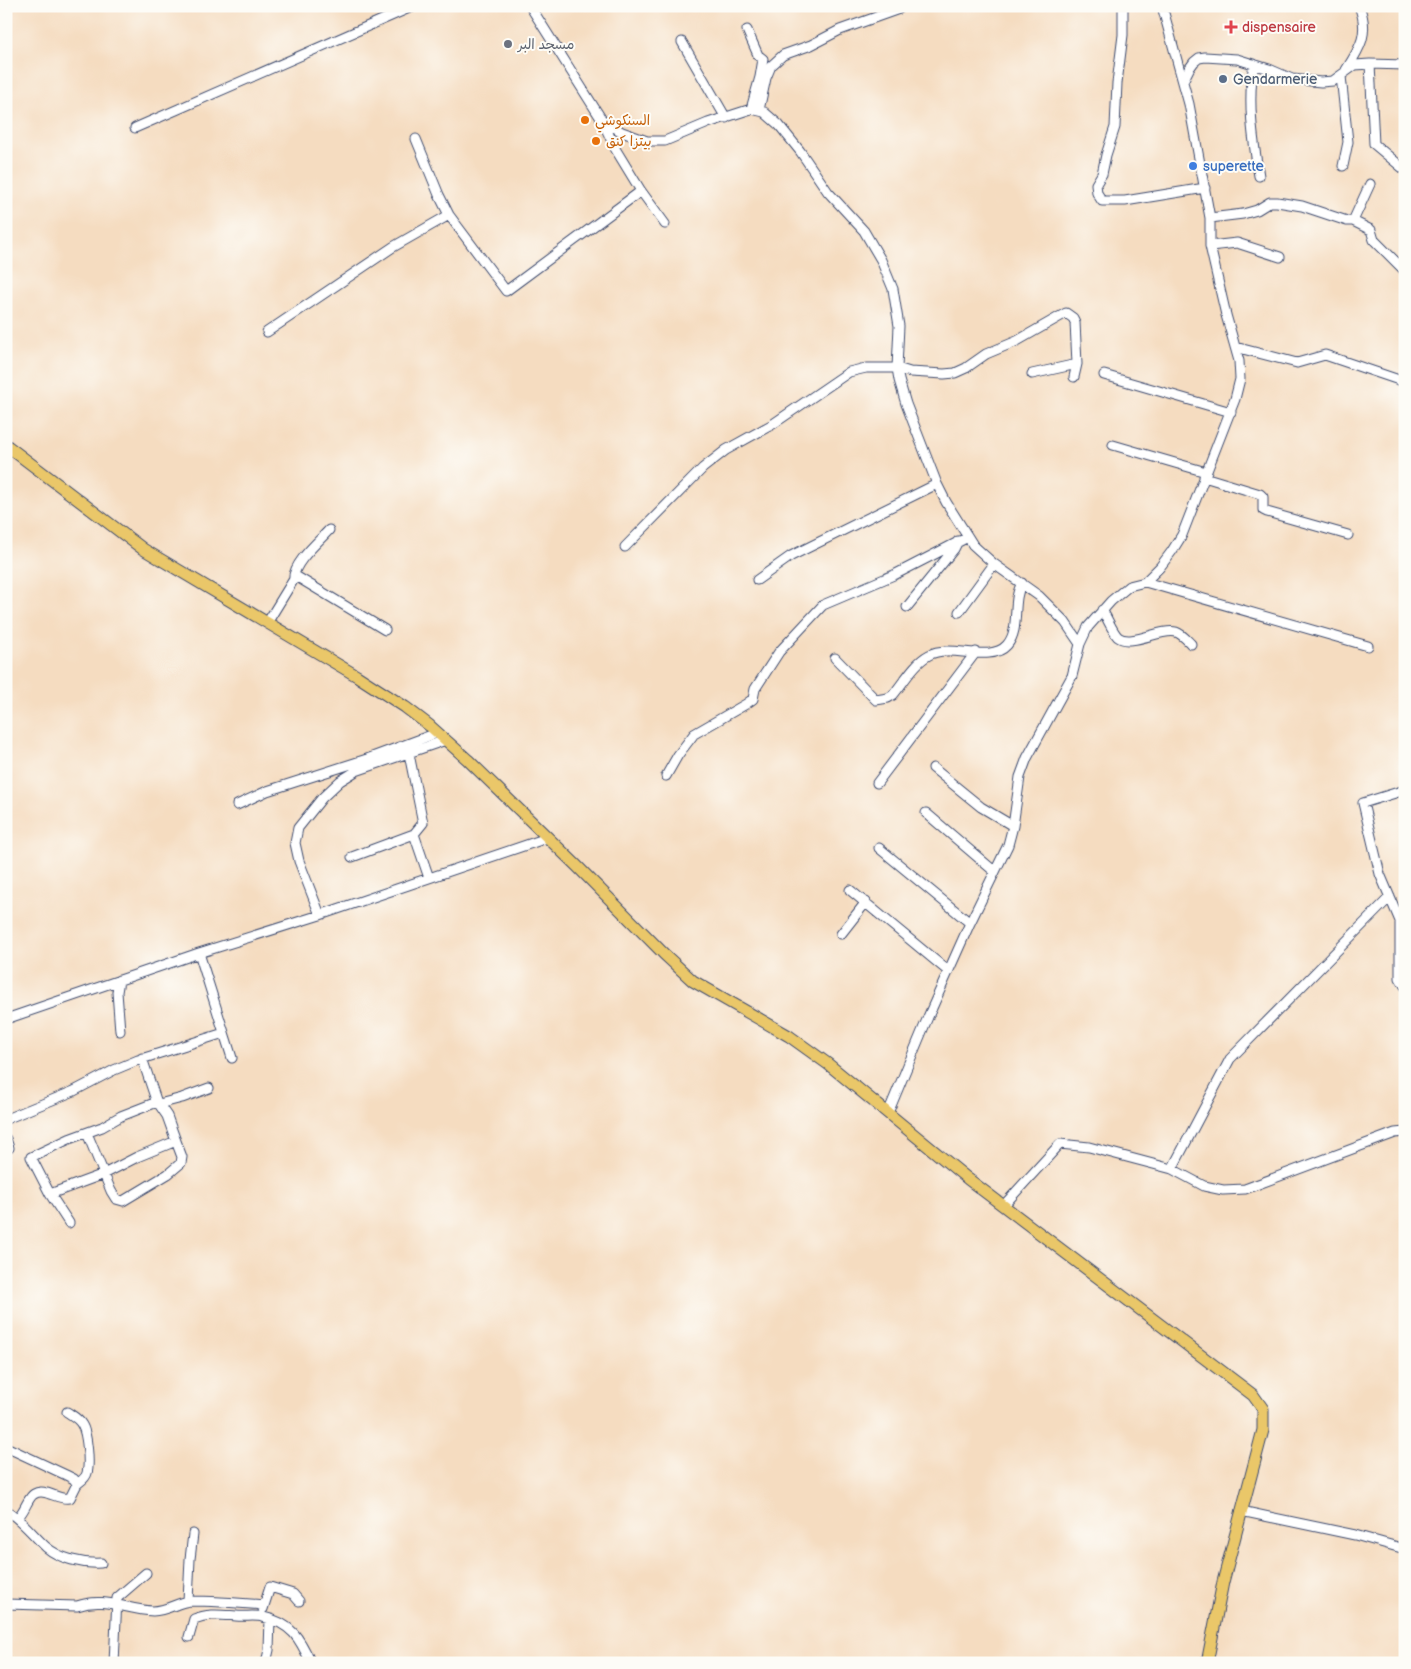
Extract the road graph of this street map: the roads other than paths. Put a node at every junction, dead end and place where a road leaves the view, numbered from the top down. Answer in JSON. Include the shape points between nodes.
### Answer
{"nodes":[{"id":1,"x":530,"y":6,"type":"edge"},
{"id":2,"x":1123,"y":6,"type":"edge"},
{"id":3,"x":1162,"y":6,"type":"edge"},
{"id":4,"x":1359,"y":6,"type":"edge"},
{"id":5,"x":416,"y":9,"type":"edge"},
{"id":6,"x":898,"y":9,"type":"dead end"},
{"id":7,"x":747,"y":30,"type":"dead end"},
{"id":8,"x":682,"y":42,"type":"dead end"},
{"id":9,"x":1405,"y":56,"type":"edge"},
{"id":10,"x":1254,"y":64,"type":"junction"},
{"id":11,"x":1370,"y":64,"type":"junction"},
{"id":12,"x":1403,"y":65,"type":"edge"},
{"id":13,"x":1343,"y":74,"type":"junction"},
{"id":14,"x":1183,"y":82,"type":"junction"},
{"id":15,"x":755,"y":110,"type":"junction"},
{"id":16,"x":726,"y":118,"type":"junction"},
{"id":17,"x":602,"y":120,"type":"junction"},
{"id":18,"x":135,"y":128,"type":"dead end"},
{"id":19,"x":416,"y":139,"type":"dead end"},
{"id":20,"x":1343,"y":166,"type":"dead end"},
{"id":21,"x":1405,"y":170,"type":"edge"},
{"id":22,"x":1259,"y":176,"type":"dead end"},
{"id":23,"x":1370,"y":184,"type":"dead end"},
{"id":24,"x":1205,"y":188,"type":"junction"},
{"id":25,"x":641,"y":191,"type":"junction"},
{"id":26,"x":449,"y":215,"type":"junction"},
{"id":27,"x":1210,"y":218,"type":"junction"},
{"id":28,"x":1353,"y":221,"type":"junction"},
{"id":29,"x":665,"y":224,"type":"dead end"},
{"id":30,"x":1210,"y":246,"type":"junction"},
{"id":31,"x":1280,"y":257,"type":"dead end"},
{"id":32,"x":1405,"y":271,"type":"edge"},
{"id":33,"x":267,"y":332,"type":"dead end"},
{"id":34,"x":1235,"y":348,"type":"junction"},
{"id":35,"x":1077,"y":364,"type":"junction"},
{"id":36,"x":897,"y":368,"type":"junction"},
{"id":37,"x":1032,"y":374,"type":"dead end"},
{"id":38,"x":1104,"y":375,"type":"dead end"},
{"id":39,"x":1074,"y":377,"type":"dead end"},
{"id":40,"x":1402,"y":381,"type":"dead end"},
{"id":41,"x":1231,"y":412,"type":"junction"},
{"id":42,"x":6,"y":445,"type":"edge"},
{"id":43,"x":1113,"y":445,"type":"dead end"},
{"id":44,"x":1205,"y":474,"type":"junction"},
{"id":45,"x":937,"y":484,"type":"junction"},
{"id":46,"x":329,"y":530,"type":"dead end"},
{"id":47,"x":1348,"y":535,"type":"dead end"},
{"id":48,"x":968,"y":537,"type":"junction"},
{"id":49,"x":958,"y":541,"type":"junction"},
{"id":50,"x":625,"y":547,"type":"dead end"},
{"id":51,"x":994,"y":564,"type":"junction"},
{"id":52,"x":294,"y":575,"type":"junction"},
{"id":53,"x":757,"y":580,"type":"dead end"},
{"id":54,"x":1145,"y":582,"type":"junction"},
{"id":55,"x":1022,"y":583,"type":"junction"},
{"id":56,"x":907,"y":607,"type":"dead end"},
{"id":57,"x":1102,"y":610,"type":"junction"},
{"id":58,"x":959,"y":612,"type":"dead end"},
{"id":59,"x":267,"y":623,"type":"junction"},
{"id":60,"x":386,"y":630,"type":"dead end"},
{"id":61,"x":1080,"y":644,"type":"junction"},
{"id":62,"x":1191,"y":644,"type":"dead end"},
{"id":63,"x":1368,"y":646,"type":"dead end"},
{"id":64,"x":976,"y":652,"type":"junction"},
{"id":65,"x":835,"y":658,"type":"dead end"},
{"id":66,"x":442,"y":736,"type":"junction"},
{"id":67,"x":409,"y":743,"type":"junction"},
{"id":68,"x":409,"y":754,"type":"junction"},
{"id":69,"x":933,"y":768,"type":"dead end"},
{"id":70,"x":666,"y":776,"type":"dead end"},
{"id":71,"x":877,"y":783,"type":"dead end"},
{"id":72,"x":1405,"y":790,"type":"edge"},
{"id":73,"x":237,"y":805,"type":"dead end"},
{"id":74,"x":926,"y":813,"type":"dead end"},
{"id":75,"x":1013,"y":826,"type":"junction"},
{"id":76,"x":414,"y":834,"type":"junction"},
{"id":77,"x":547,"y":838,"type":"junction"},
{"id":78,"x":879,"y":848,"type":"dead end"},
{"id":79,"x":352,"y":857,"type":"dead end"},
{"id":80,"x":994,"y":872,"type":"junction"},
{"id":81,"x":429,"y":878,"type":"junction"},
{"id":82,"x":850,"y":890,"type":"dead end"},
{"id":83,"x":1390,"y":897,"type":"junction"},
{"id":84,"x":866,"y":902,"type":"junction"},
{"id":85,"x":320,"y":915,"type":"junction"},
{"id":86,"x":970,"y":924,"type":"junction"},
{"id":87,"x":841,"y":934,"type":"dead end"},
{"id":88,"x":199,"y":953,"type":"junction"},
{"id":89,"x":1402,"y":957,"type":"edge"},
{"id":90,"x":948,"y":971,"type":"junction"},
{"id":91,"x":119,"y":980,"type":"junction"},
{"id":92,"x":1405,"y":986,"type":"edge"},
{"id":93,"x":6,"y":1019,"type":"edge"},
{"id":94,"x":120,"y":1032,"type":"dead end"},
{"id":95,"x":224,"y":1033,"type":"junction"},
{"id":96,"x":142,"y":1058,"type":"junction"},
{"id":97,"x":232,"y":1058,"type":"dead end"},
{"id":98,"x":209,"y":1088,"type":"dead end"},
{"id":99,"x":158,"y":1103,"type":"junction"},
{"id":100,"x":888,"y":1113,"type":"junction"},
{"id":101,"x":6,"y":1119,"type":"edge"},
{"id":102,"x":1405,"y":1132,"type":"edge"},
{"id":103,"x":87,"y":1133,"type":"junction"},
{"id":104,"x":6,"y":1139,"type":"edge"},
{"id":105,"x":176,"y":1141,"type":"junction"},
{"id":106,"x":10,"y":1148,"type":"dead end"},
{"id":107,"x":1172,"y":1169,"type":"junction"},
{"id":108,"x":104,"y":1174,"type":"junction"},
{"id":109,"x":50,"y":1194,"type":"junction"},
{"id":110,"x":1004,"y":1205,"type":"junction"},
{"id":111,"x":69,"y":1223,"type":"dead end"},
{"id":112,"x":67,"y":1412,"type":"dead end"},
{"id":113,"x":6,"y":1448,"type":"edge"},
{"id":114,"x":77,"y":1484,"type":"junction"},
{"id":115,"x":6,"y":1510,"type":"edge"},
{"id":116,"x":1240,"y":1511,"type":"junction"},
{"id":117,"x":18,"y":1517,"type":"junction"},
{"id":118,"x":193,"y":1534,"type":"dead end"},
{"id":119,"x":1405,"y":1549,"type":"edge"},
{"id":120,"x":101,"y":1563,"type":"dead end"},
{"id":121,"x":146,"y":1573,"type":"dead end"},
{"id":122,"x":188,"y":1601,"type":"junction"},
{"id":123,"x":299,"y":1601,"type":"dead end"},
{"id":124,"x":6,"y":1604,"type":"edge"},
{"id":125,"x":116,"y":1605,"type":"junction"},
{"id":126,"x":264,"y":1605,"type":"junction"},
{"id":127,"x":266,"y":1618,"type":"junction"},
{"id":128,"x":189,"y":1637,"type":"dead end"},
{"id":129,"x":114,"y":1663,"type":"edge"},
{"id":130,"x":266,"y":1663,"type":"edge"},
{"id":131,"x":311,"y":1663,"type":"edge"},
{"id":132,"x":1208,"y":1663,"type":"edge"}],
"edges":[{"from":1,"to":17,"type":"street"},
{"from":2,"to":24,"type":"street","via":[[1115,127],[1102,174],[1096,184],[1097,195],[1102,201],[1126,201]]},
{"from":3,"to":14,"type":"street"},
{"from":4,"to":13,"type":"street","via":[[1364,18],[1362,44]]},
{"from":5,"to":18,"type":"street"},
{"from":6,"to":15,"type":"street","via":[[783,55],[771,66]]},
{"from":7,"to":15,"type":"street","via":[[763,59]]},
{"from":8,"to":16,"type":"street"},
{"from":9,"to":12,"type":"street"},
{"from":10,"to":13,"type":"street","via":[[1292,79],[1328,82]]},
{"from":10,"to":14,"type":"street","via":[[1237,59],[1200,58],[1189,69]]},
{"from":10,"to":22,"type":"street","via":[[1252,110]]},
{"from":11,"to":12,"type":"street"},
{"from":11,"to":13,"type":"street","via":[[1355,66]]},
{"from":11,"to":21,"type":"street","via":[[1374,144]]},
{"from":13,"to":20,"type":"street","via":[[1348,142]]},
{"from":14,"to":24,"type":"street"},
{"from":15,"to":16,"type":"street"},
{"from":15,"to":36,"type":"street","via":[[768,114],[779,125],[814,175],[864,231],[881,260],[893,289],[899,326]]},
{"from":16,"to":17,"type":"street","via":[[673,139],[656,142],[622,132]]},
{"from":17,"to":25,"type":"street"},
{"from":19,"to":26,"type":"street"},
{"from":23,"to":28,"type":"street"},
{"from":24,"to":27,"type":"street"},
{"from":25,"to":26,"type":"street","via":[[506,291]]},
{"from":25,"to":29,"type":"street"},
{"from":26,"to":33,"type":"street","via":[[393,246]]},
{"from":27,"to":28,"type":"street","via":[[1248,213],[1277,202]]},
{"from":27,"to":30,"type":"street"},
{"from":28,"to":32,"type":"street","via":[[1371,230],[1374,240]]},
{"from":30,"to":31,"type":"street","via":[[1237,244]]},
{"from":30,"to":34,"type":"street"},
{"from":34,"to":40,"type":"street","via":[[1297,363],[1325,355]]},
{"from":34,"to":41,"type":"street","via":[[1240,379]]},
{"from":35,"to":36,"type":"street","via":[[1075,322],[1066,313],[955,373],[910,372]]},
{"from":35,"to":37,"type":"street"},
{"from":35,"to":39,"type":"street"},
{"from":36,"to":45,"type":"street","via":[[906,404]]},
{"from":36,"to":50,"type":"street","via":[[866,368],[849,372],[773,424],[726,450],[703,468]]},
{"from":38,"to":41,"type":"street"},
{"from":41,"to":44,"type":"street"},
{"from":42,"to":59,"type":"main road","via":[[143,549]]},
{"from":43,"to":44,"type":"street"},
{"from":44,"to":47,"type":"street","via":[[1260,494],[1267,512]]},
{"from":44,"to":54,"type":"street","via":[[1182,535],[1160,567]]},
{"from":45,"to":48,"type":"street"},
{"from":45,"to":53,"type":"street","via":[[791,556]]},
{"from":46,"to":52,"type":"street","via":[[296,566]]},
{"from":48,"to":49,"type":"street"},
{"from":48,"to":51,"type":"street"},
{"from":49,"to":56,"type":"street"},
{"from":49,"to":70,"type":"street","via":[[896,574],[823,605],[779,652],[755,689],[753,699],[694,734]]},
{"from":51,"to":55,"type":"street"},
{"from":51,"to":58,"type":"street"},
{"from":52,"to":59,"type":"street"},
{"from":52,"to":60,"type":"street"},
{"from":54,"to":57,"type":"street","via":[[1130,586]]},
{"from":54,"to":63,"type":"street"},
{"from":55,"to":61,"type":"street","via":[[1065,622]]},
{"from":55,"to":64,"type":"street","via":[[1017,592],[1015,626],[1008,645],[1000,651]]},
{"from":57,"to":61,"type":"street","via":[[1088,627]]},
{"from":57,"to":62,"type":"street","via":[[1123,639],[1174,631]]},
{"from":59,"to":66,"type":"main road","via":[[365,681]]},
{"from":61,"to":75,"type":"street","via":[[1072,676],[1020,777]]},
{"from":64,"to":65,"type":"street","via":[[930,654],[894,695],[876,700]]},
{"from":64,"to":71,"type":"street"},
{"from":66,"to":67,"type":"street"},
{"from":66,"to":68,"type":"street"},
{"from":66,"to":77,"type":"main road"},
{"from":67,"to":68,"type":"street"},
{"from":67,"to":73,"type":"street","via":[[267,791]]},
{"from":68,"to":76,"type":"street","via":[[423,815],[423,823]]},
{"from":68,"to":85,"type":"street","via":[[356,771],[340,781],[298,828],[295,843],[299,861]]},
{"from":69,"to":75,"type":"street","via":[[980,807]]},
{"from":72,"to":83,"type":"street","via":[[1363,803],[1380,874]]},
{"from":74,"to":80,"type":"street"},
{"from":75,"to":80,"type":"street","via":[[1008,845]]},
{"from":76,"to":79,"type":"street"},
{"from":76,"to":81,"type":"street"},
{"from":77,"to":81,"type":"street"},
{"from":77,"to":100,"type":"main road","via":[[693,981],[789,1036]]},
{"from":78,"to":86,"type":"street"},
{"from":80,"to":86,"type":"street"},
{"from":81,"to":85,"type":"street"},
{"from":82,"to":84,"type":"street"},
{"from":83,"to":89,"type":"street","via":[[1400,921]]},
{"from":83,"to":107,"type":"street","via":[[1230,1059]]},
{"from":84,"to":87,"type":"street"},
{"from":84,"to":90,"type":"street"},
{"from":85,"to":88,"type":"street"},
{"from":86,"to":90,"type":"street"},
{"from":88,"to":91,"type":"street"},
{"from":88,"to":95,"type":"street"},
{"from":89,"to":92,"type":"street","via":[[1400,978]]},
{"from":90,"to":100,"type":"street"},
{"from":91,"to":93,"type":"street"},
{"from":91,"to":94,"type":"street"},
{"from":95,"to":96,"type":"street"},
{"from":95,"to":97,"type":"street"},
{"from":96,"to":99,"type":"street"},
{"from":96,"to":101,"type":"street"},
{"from":98,"to":99,"type":"street"},
{"from":99,"to":103,"type":"street"},
{"from":99,"to":105,"type":"street","via":[[167,1116]]},
{"from":100,"to":110,"type":"main road"},
{"from":102,"to":107,"type":"street","via":[[1245,1190],[1204,1186]]},
{"from":103,"to":108,"type":"street"},
{"from":103,"to":109,"type":"street","via":[[31,1157]]},
{"from":104,"to":106,"type":"street"},
{"from":105,"to":108,"type":"street"},
{"from":105,"to":108,"type":"street","via":[[182,1157],[178,1167],[126,1200],[119,1201],[114,1197]]},
{"from":107,"to":110,"type":"street","via":[[1089,1147],[1060,1144]]},
{"from":108,"to":109,"type":"street"},
{"from":109,"to":111,"type":"street"},
{"from":110,"to":116,"type":"main road","via":[[1253,1394],[1263,1409],[1263,1430]]},
{"from":112,"to":114,"type":"street","via":[[77,1418],[86,1435],[87,1472]]},
{"from":113,"to":114,"type":"street","via":[[74,1479]]},
{"from":114,"to":117,"type":"street","via":[[66,1499],[44,1493],[33,1494]]},
{"from":115,"to":117,"type":"street"},
{"from":116,"to":119,"type":"street"},
{"from":116,"to":132,"type":"main road"},
{"from":117,"to":120,"type":"street","via":[[58,1555],[89,1564]]},
{"from":118,"to":122,"type":"street"},
{"from":121,"to":125,"type":"street","via":[[117,1598]]},
{"from":122,"to":125,"type":"street","via":[[155,1611]]},
{"from":122,"to":126,"type":"street"},
{"from":123,"to":126,"type":"street","via":[[293,1594],[270,1586]]},
{"from":124,"to":125,"type":"street","via":[[77,1606],[108,1602]]},
{"from":125,"to":129,"type":"street"},
{"from":126,"to":127,"type":"street"},
{"from":127,"to":128,"type":"street","via":[[201,1616],[194,1619]]},
{"from":127,"to":130,"type":"street","via":[[269,1650]]},
{"from":127,"to":131,"type":"street","via":[[278,1622],[298,1637]]}]}
